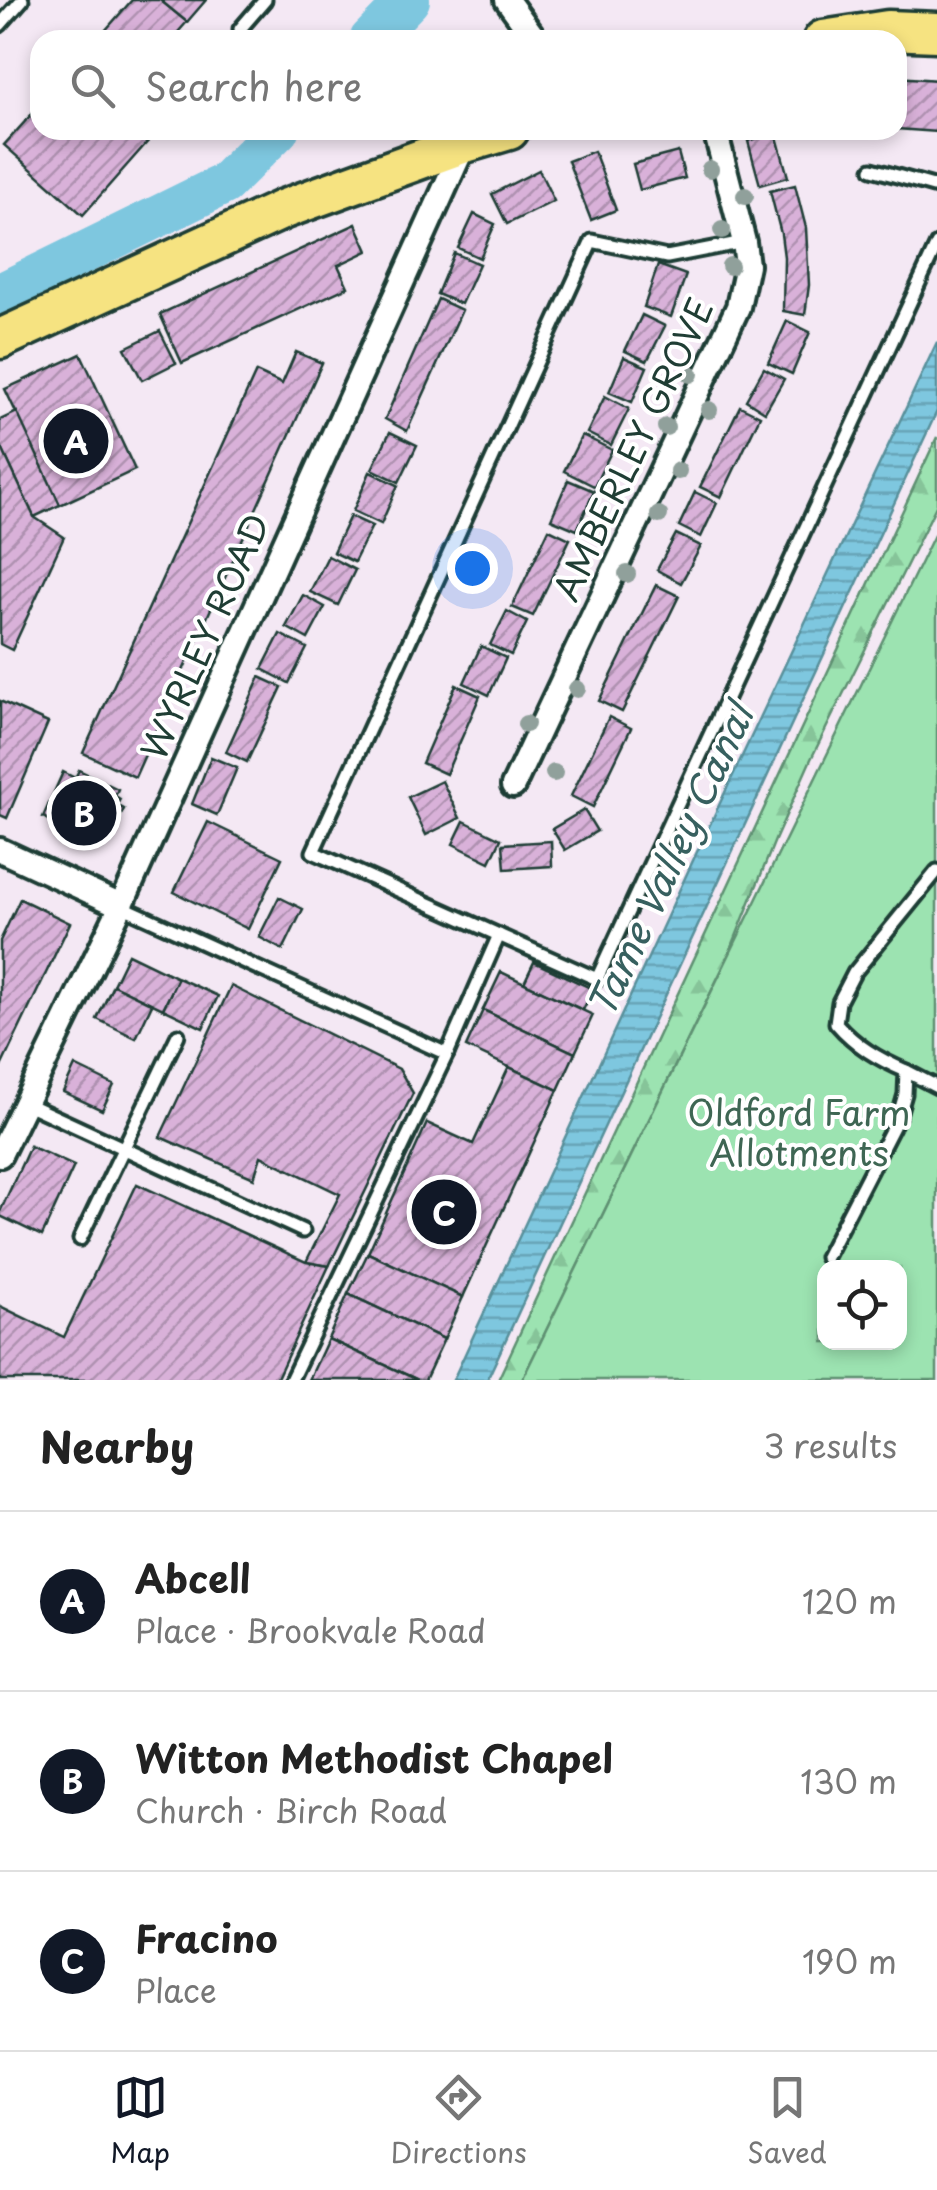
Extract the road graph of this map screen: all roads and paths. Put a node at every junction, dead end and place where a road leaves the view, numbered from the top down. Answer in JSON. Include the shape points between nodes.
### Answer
{"nodes":[{"id":1,"x":22,"y":0,"type":"edge"},
{"id":2,"x":266,"y":0,"type":"edge"},
{"id":3,"x":508,"y":0,"type":"edge"},
{"id":4,"x":0,"y":25,"type":"edge"},
{"id":5,"x":240,"y":29,"type":"dead end"},
{"id":6,"x":526,"y":30,"type":"edge"},
{"id":7,"x":907,"y":31,"type":"edge"},
{"id":8,"x":937,"y":32,"type":"edge"},
{"id":9,"x":475,"y":140,"type":"edge"},
{"id":10,"x":718,"y":140,"type":"edge"},
{"id":11,"x":465,"y":143,"type":"junction"},
{"id":12,"x":872,"y":169,"type":"dead end"},
{"id":13,"x":937,"y":188,"type":"edge"},
{"id":14,"x":744,"y":242,"type":"junction"},
{"id":15,"x":937,"y":244,"type":"edge"},
{"id":16,"x":0,"y":339,"type":"edge"},
{"id":17,"x":513,"y":786,"type":"dead end"},
{"id":18,"x":0,"y":850,"type":"edge"},
{"id":19,"x":937,"y":872,"type":"edge"},
{"id":20,"x":120,"y":906,"type":"junction"},
{"id":21,"x":499,"y":935,"type":"junction"},
{"id":22,"x":178,"y":1035,"type":"dead end"},
{"id":23,"x":447,"y":1054,"type":"junction"},
{"id":24,"x":906,"y":1071,"type":"junction"},
{"id":25,"x":937,"y":1087,"type":"edge"},
{"id":26,"x":25,"y":1104,"type":"junction"},
{"id":27,"x":124,"y":1149,"type":"junction"},
{"id":28,"x":0,"y":1155,"type":"edge"},
{"id":29,"x":303,"y":1231,"type":"dead end"},
{"id":30,"x":80,"y":1239,"type":"dead end"},
{"id":31,"x":826,"y":1258,"type":"dead end"},
{"id":32,"x":291,"y":1380,"type":"edge"}],
"edges":[{"from":1,"to":4,"type":"lane"},
{"from":2,"to":5,"type":"lane"},
{"from":3,"to":6,"type":"street"},
{"from":7,"to":8,"type":"main road"},
{"from":9,"to":11,"type":"main road"},
{"from":10,"to":14,"type":"street","name":"AMBERLEY GROVE"},
{"from":11,"to":16,"type":"main road","via":[[284,209]]},
{"from":11,"to":20,"type":"street","name":"WYRLEY ROAD"},
{"from":12,"to":13,"type":"lane"},
{"from":14,"to":17,"type":"street","name":"AMBERLEY GROVE","via":[[738,307]]},
{"from":14,"to":21,"type":"lane","via":[[667,256],[592,241],[312,852]]},
{"from":15,"to":21,"type":"lane","via":[[596,979]]},
{"from":18,"to":20,"type":"street"},
{"from":19,"to":24,"type":"lane","via":[[854,973],[839,1002],[836,1024],[877,1059]]},
{"from":20,"to":23,"type":"lane"},
{"from":20,"to":26,"type":"street","name":"WYRLEY ROAD"},
{"from":21,"to":23,"type":"lane"},
{"from":22,"to":27,"type":"lane"},
{"from":23,"to":32,"type":"lane"},
{"from":24,"to":25,"type":"lane"},
{"from":24,"to":31,"type":"lane","via":[[900,1115]]},
{"from":26,"to":27,"type":"lane"},
{"from":26,"to":28,"type":"street","name":"WYRLEY ROAD"},
{"from":27,"to":29,"type":"lane"},
{"from":27,"to":30,"type":"lane"}]}
